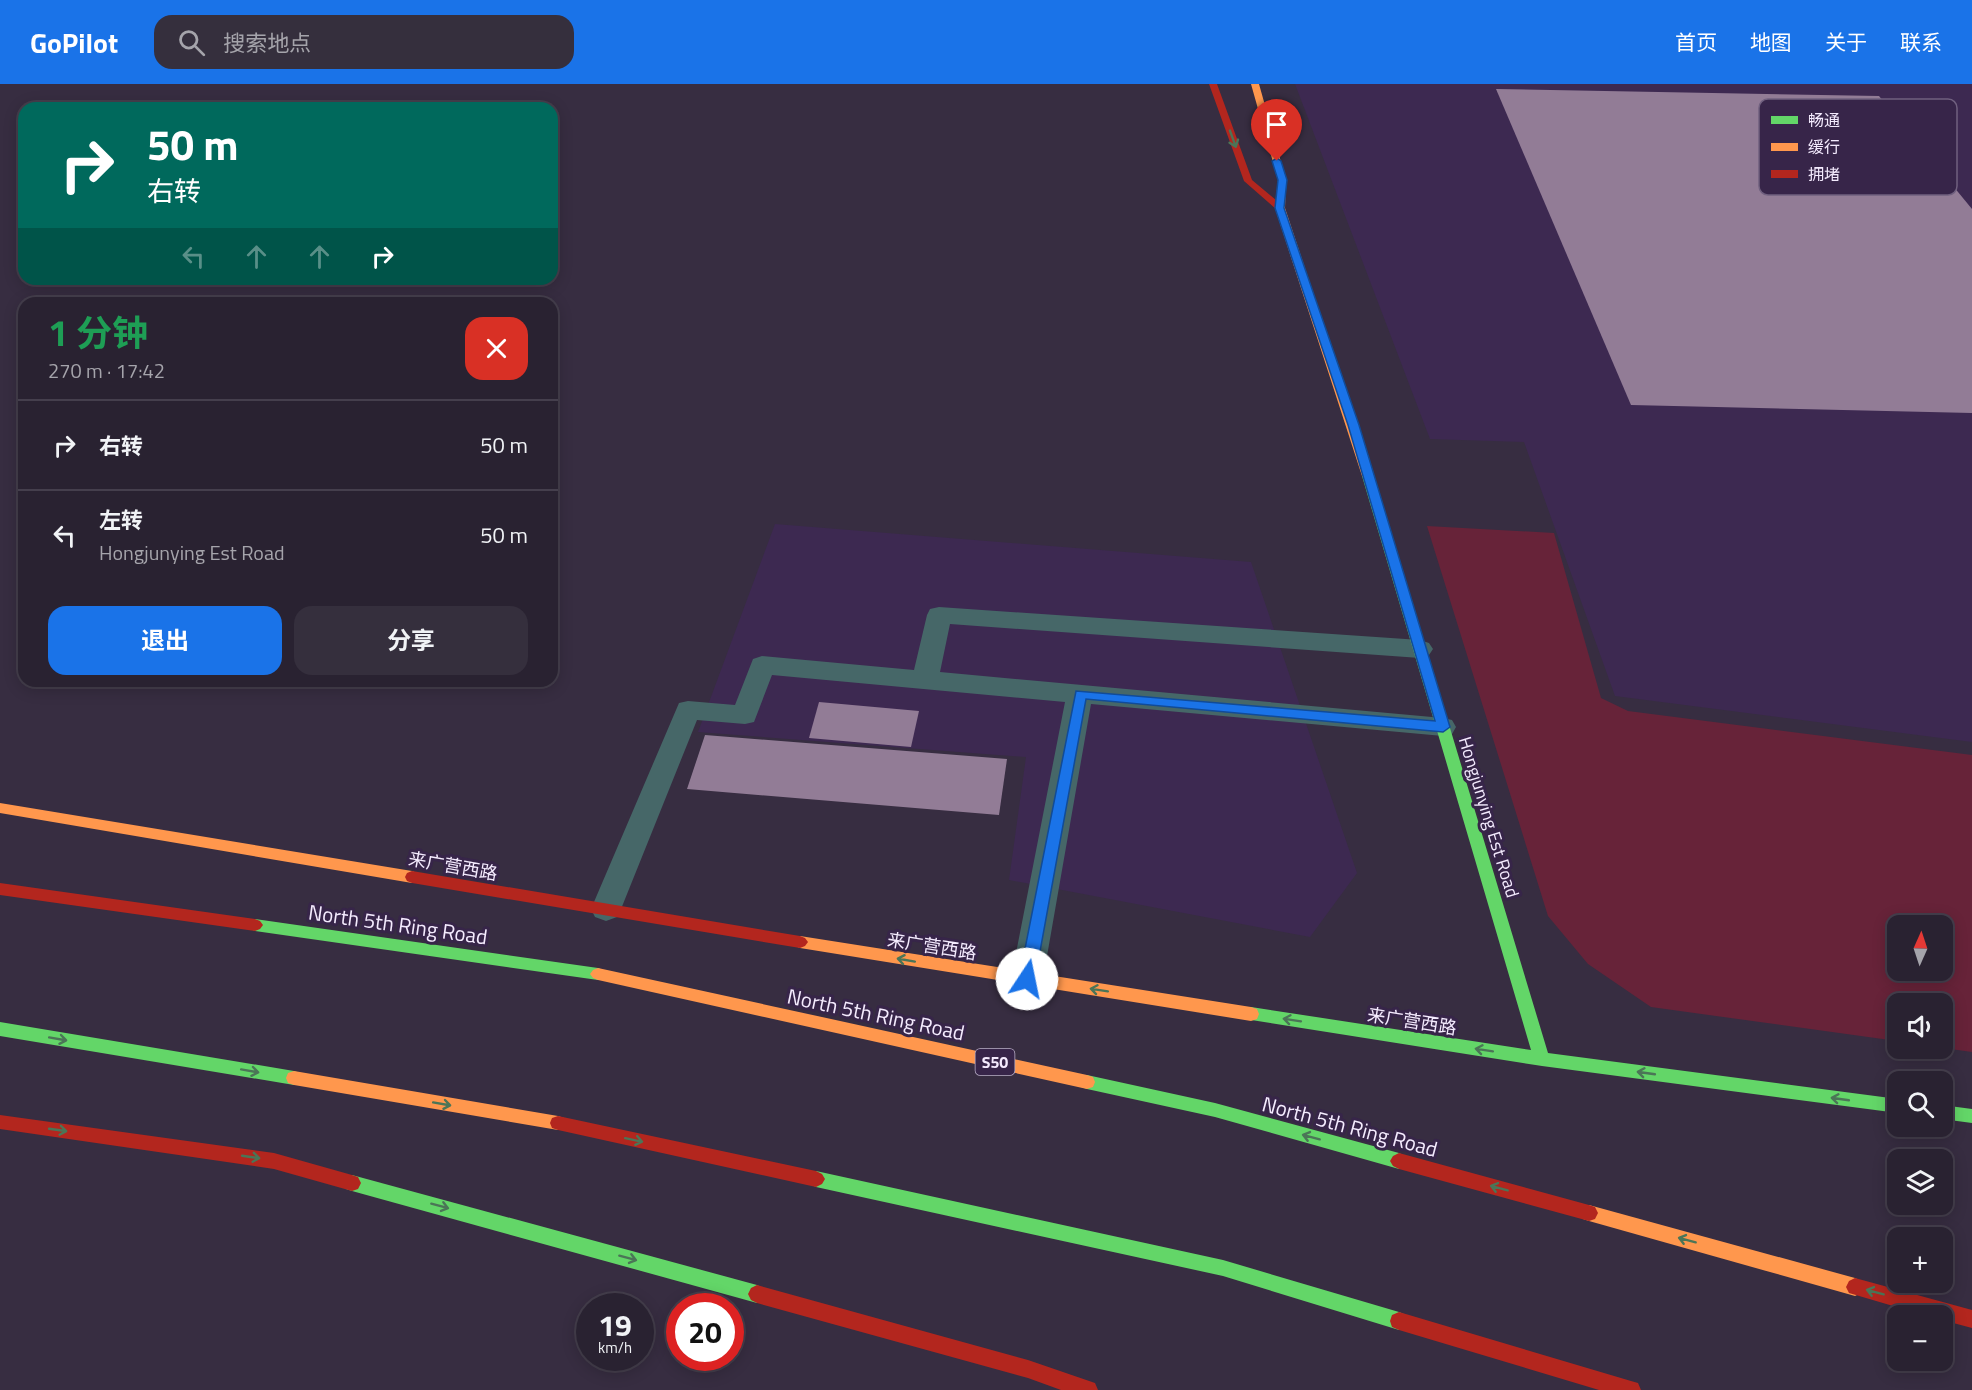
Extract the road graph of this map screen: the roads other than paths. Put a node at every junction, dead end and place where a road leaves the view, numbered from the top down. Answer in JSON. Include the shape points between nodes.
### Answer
{"nodes":[{"id":1,"x":1212,"y":84,"type":"edge"},
{"id":2,"x":1255,"y":84,"type":"edge"},
{"id":3,"x":1280,"y":208,"type":"junction"},
{"id":4,"x":1420,"y":649,"type":"junction"},
{"id":5,"x":925,"y":680,"type":"junction"},
{"id":6,"x":1080,"y":694,"type":"junction"},
{"id":7,"x":1443,"y":727,"type":"junction"},
{"id":8,"x":0,"y":808,"type":"edge"},
{"id":9,"x":0,"y":889,"type":"edge"},
{"id":10,"x":606,"y":909,"type":"junction"},
{"id":11,"x":1027,"y":979,"type":"junction"},
{"id":12,"x":0,"y":1029,"type":"edge"},
{"id":13,"x":1542,"y":1059,"type":"junction"},
{"id":14,"x":1887,"y":1105,"type":"edge"},
{"id":15,"x":1953,"y":1113,"type":"edge"},
{"id":16,"x":1972,"y":1116,"type":"edge"},
{"id":17,"x":0,"y":1122,"type":"edge"},
{"id":18,"x":1972,"y":1319,"type":"edge"},
{"id":19,"x":1088,"y":1390,"type":"edge"},
{"id":20,"x":1631,"y":1390,"type":"edge"}],
"edges":[{"from":1,"to":3,"type":"main road","one_way":true,"via":[[1248,181]]},
{"from":2,"to":3,"type":"main road","name":"Hongjunying Est Road","via":[[1282,180]]},
{"from":3,"to":4,"type":"main road","name":"Hongjunying Est Road","via":[[1353,425]]},
{"from":4,"to":5,"type":"lane","via":[[939,615]]},
{"from":4,"to":7,"type":"main road","name":"Hongjunying Est Road"},
{"from":5,"to":6,"type":"lane"},
{"from":5,"to":10,"type":"lane","via":[[762,665],[745,714],[688,710]]},
{"from":6,"to":7,"type":"lane"},
{"from":6,"to":11,"type":"lane"},
{"from":7,"to":13,"type":"main road","name":"Hongjunying Est Road"},
{"from":8,"to":10,"type":"main road","name":"来广营西路"},
{"from":18,"to":9,"type":"main road","name":"North 5th Ring Road","number":"S50","one_way":true,"via":[[1215,1110],[579,970]]},
{"from":11,"to":10,"type":"main road","name":"来广营西路","one_way":true},
{"from":13,"to":11,"type":"main road","name":"来广营西路","one_way":true},
{"from":12,"to":20,"type":"main road","one_way":true,"via":[[558,1123],[1222,1268]]},
{"from":14,"to":13,"type":"main road","name":"来广营西路","one_way":true},
{"from":15,"to":16,"type":"main road"},
{"from":17,"to":19,"type":"main road","one_way":true,"via":[[274,1161],[1028,1369]]}]}
